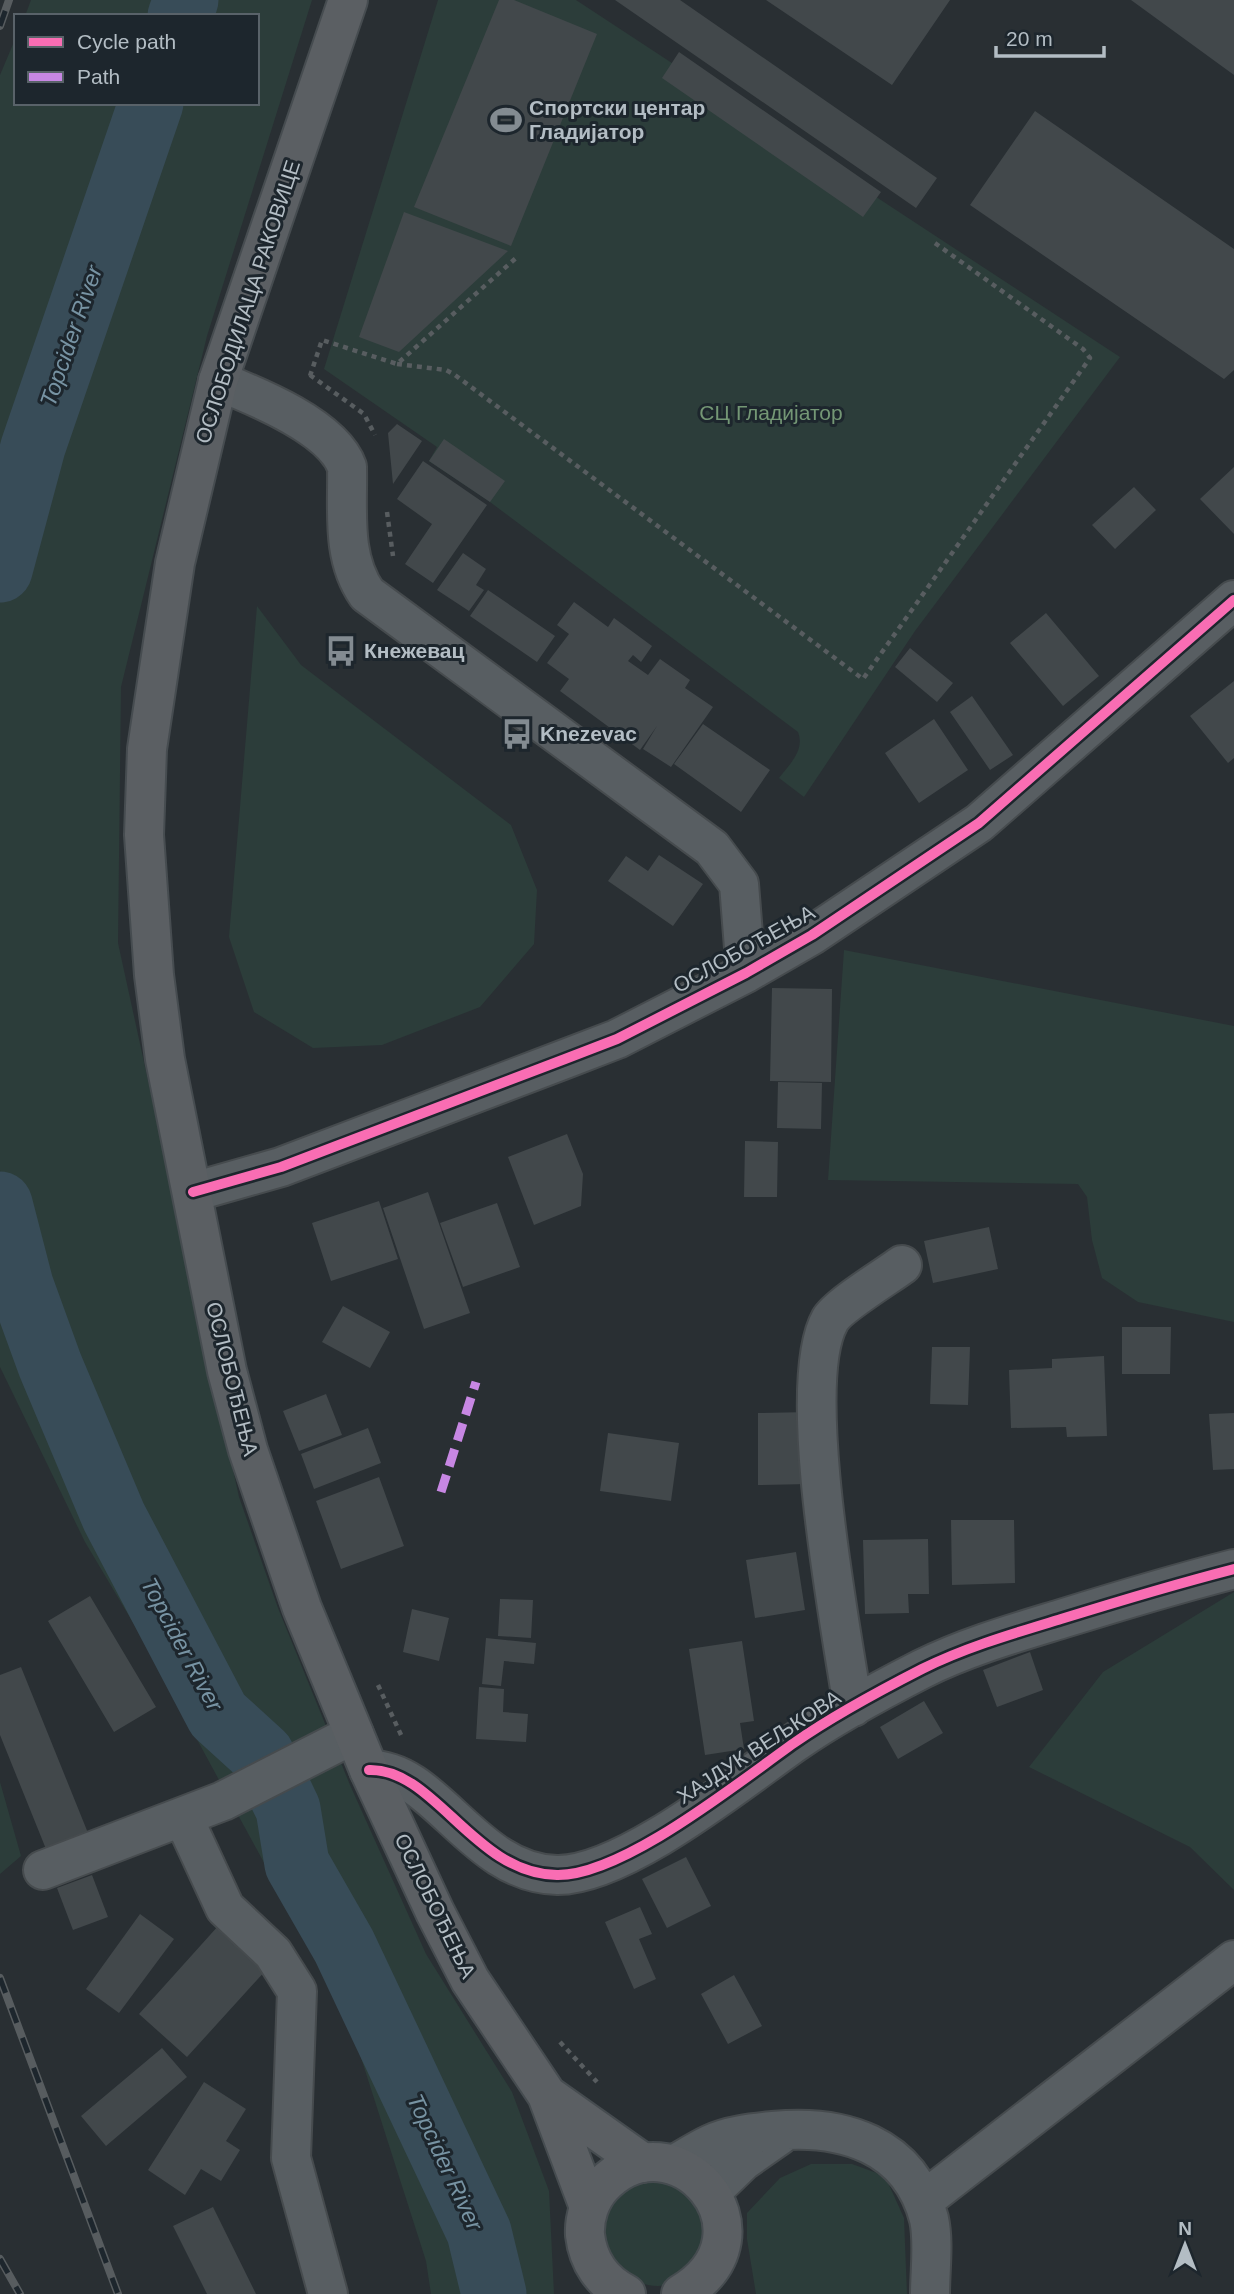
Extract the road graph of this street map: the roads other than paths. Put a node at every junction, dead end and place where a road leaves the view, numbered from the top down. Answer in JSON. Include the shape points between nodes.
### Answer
{"nodes":[{"id":1,"x":348,"y":0,"type":"edge"},
{"id":2,"x":218,"y":381,"type":"junction"},
{"id":3,"x":1234,"y":600,"type":"edge"},
{"id":4,"x":746,"y":973,"type":"junction"},
{"id":5,"x":193,"y":1192,"type":"junction"},
{"id":6,"x":902,"y":1265,"type":"dead end"},
{"id":7,"x":1234,"y":1569,"type":"edge"},
{"id":8,"x":853,"y":1707,"type":"junction"},
{"id":9,"x":354,"y":1734,"type":"junction"},
{"id":10,"x":369,"y":1770,"type":"junction"},
{"id":11,"x":183,"y":1817,"type":"junction"},
{"id":12,"x":43,"y":1870,"type":"dead end"},
{"id":13,"x":1234,"y":1960,"type":"edge"},
{"id":14,"x":547,"y":2095,"type":"junction"},
{"id":15,"x":795,"y":2129,"type":"junction"},
{"id":16,"x":658,"y":2164,"type":"junction"},
{"id":17,"x":711,"y":2192,"type":"junction"},
{"id":18,"x":923,"y":2201,"type":"junction"},
{"id":19,"x":589,"y":2207,"type":"junction"},
{"id":20,"x":723,"y":2277,"type":"edge"},
{"id":21,"x":595,"y":2281,"type":"edge"},
{"id":22,"x":328,"y":2294,"type":"edge"},
{"id":23,"x":626,"y":2294,"type":"edge"},
{"id":24,"x":681,"y":2294,"type":"edge"},
{"id":25,"x":930,"y":2294,"type":"edge"}],
"edges":[{"from":1,"to":2,"type":"main road","name":"ОСЛОБОДИЛАЦА РАКОВИЦЕ"},
{"from":2,"to":4,"type":"street","name":"ОСЛОБОЂЕЊА","via":[[258,396],[323,436],[343,455],[349,550],[352,567],[367,594],[712,848],[739,884]]},
{"from":2,"to":5,"type":"main road","name":"ОСЛОБОДИЛАЦА РАКОВИЦЕ","via":[[164,625],[147,749],[144,835],[164,1059]]},
{"from":3,"to":4,"type":"street","name":"ОСЛОБОЂЕЊА","via":[[979,822],[812,935]]},
{"from":4,"to":5,"type":"street","name":"ОСЛОБОЂЕЊА","via":[[591,1049],[281,1167]]},
{"from":5,"to":9,"type":"main road","name":"ОСЛОБОЂЕЊА","via":[[227,1371],[248,1450],[302,1608]]},
{"from":6,"to":8,"type":"street","name":"ХАЈДУК ВЕЉКОВА","via":[[832,1316],[818,1364],[824,1496]]},
{"from":7,"to":8,"type":"street","name":"ХАЈДУК ВЕЉКОВА","via":[[998,1639],[924,1668]]},
{"from":8,"to":10,"type":"street","name":"ХАЈДУК ВЕЉКОВА","via":[[795,1742],[737,1787],[624,1855],[585,1871],[556,1875],[525,1869],[486,1848],[399,1774]]},
{"from":9,"to":10,"type":"main road","name":"ОСЛОБОЂЕЊА"},
{"from":9,"to":11,"type":"street"},
{"from":10,"to":14,"type":"main road","name":"ОСЛОБОЂЕЊА","via":[[470,1980]]},
{"from":11,"to":12,"type":"street"},
{"from":11,"to":22,"type":"street","via":[[225,1908],[273,1953],[297,1991],[290,2158]]},
{"from":13,"to":18,"type":"street"},
{"from":14,"to":16,"type":"main road","name":"ОСЛОБОЂЕЊА"},
{"from":14,"to":19,"type":"main road","name":"ОСЛОБОЂЕЊА"},
{"from":15,"to":16,"type":"street","via":[[712,2143]]},
{"from":15,"to":17,"type":"street","via":[[757,2149]]},
{"from":15,"to":18,"type":"street","via":[[843,2132],[869,2143],[891,2158]]},
{"from":16,"to":17,"type":"main road","name":"ОСЛОБОЂЕЊА","via":[[700,2180]]},
{"from":16,"to":19,"type":"main road","via":[[625,2168],[610,2178]]},
{"from":17,"to":20,"type":"main road","via":[[723,2225]]},
{"from":18,"to":25,"type":"street","via":[[929,2222]]},
{"from":19,"to":21,"type":"main road","via":[[586,2238]]},
{"from":20,"to":24,"type":"main road","via":[[701,2282]]},
{"from":21,"to":23,"type":"main road","via":[[606,2281]]}]}
